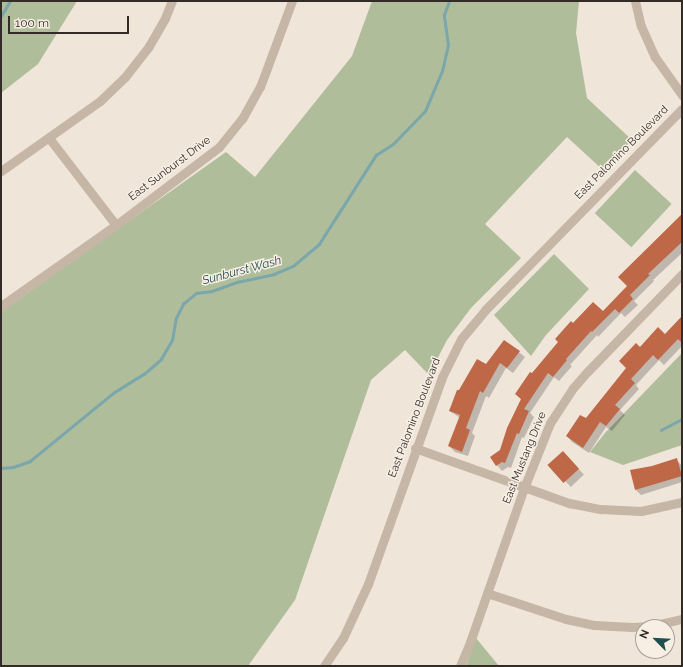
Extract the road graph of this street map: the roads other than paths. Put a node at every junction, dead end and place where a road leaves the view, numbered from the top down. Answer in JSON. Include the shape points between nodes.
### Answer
{"nodes":[{"id":1,"x":172,"y":1,"type":"edge"},
{"id":2,"x":292,"y":1,"type":"edge"},
{"id":3,"x":635,"y":1,"type":"edge"},
{"id":4,"x":682,"y":94,"type":"edge"},
{"id":5,"x":682,"y":109,"type":"edge"},
{"id":6,"x":49,"y":138,"type":"junction"},
{"id":7,"x":1,"y":171,"type":"edge"},
{"id":8,"x":116,"y":225,"type":"junction"},
{"id":9,"x":682,"y":274,"type":"edge"},
{"id":10,"x":1,"y":306,"type":"edge"},
{"id":11,"x":416,"y":448,"type":"junction"},
{"id":12,"x":524,"y":488,"type":"junction"},
{"id":13,"x":682,"y":502,"type":"edge"},
{"id":14,"x":487,"y":593,"type":"junction"},
{"id":15,"x":682,"y":619,"type":"edge"},
{"id":16,"x":324,"y":666,"type":"edge"},
{"id":17,"x":460,"y":666,"type":"edge"}],
"edges":[{"from":1,"to":6,"type":"street","via":[[149,46],[125,77],[100,101]]},
{"from":2,"to":8,"type":"street","name":"East Sunburst Drive","via":[[260,87],[242,119],[219,147]]},
{"from":3,"to":4,"type":"street","via":[[641,26],[655,57]]},
{"from":5,"to":11,"type":"street","name":"East Palomino Boulevard","via":[[485,310],[461,339],[442,377]]},
{"from":6,"to":7,"type":"street"},
{"from":6,"to":8,"type":"street"},
{"from":8,"to":10,"type":"street","name":"East Sunburst Drive"},
{"from":9,"to":12,"type":"street","name":"East Mustang Drive","via":[[573,388],[550,423]]},
{"from":11,"to":12,"type":"street"},
{"from":11,"to":16,"type":"street","name":"East Palomino Boulevard","via":[[368,584],[343,638]]},
{"from":12,"to":13,"type":"street","via":[[569,503],[601,509],[641,511]]},
{"from":12,"to":14,"type":"street","name":"East Mustang Drive"},
{"from":14,"to":15,"type":"street","via":[[566,619],[594,625],[632,627]]},
{"from":14,"to":17,"type":"street","name":"East Mustang Drive"}]}
